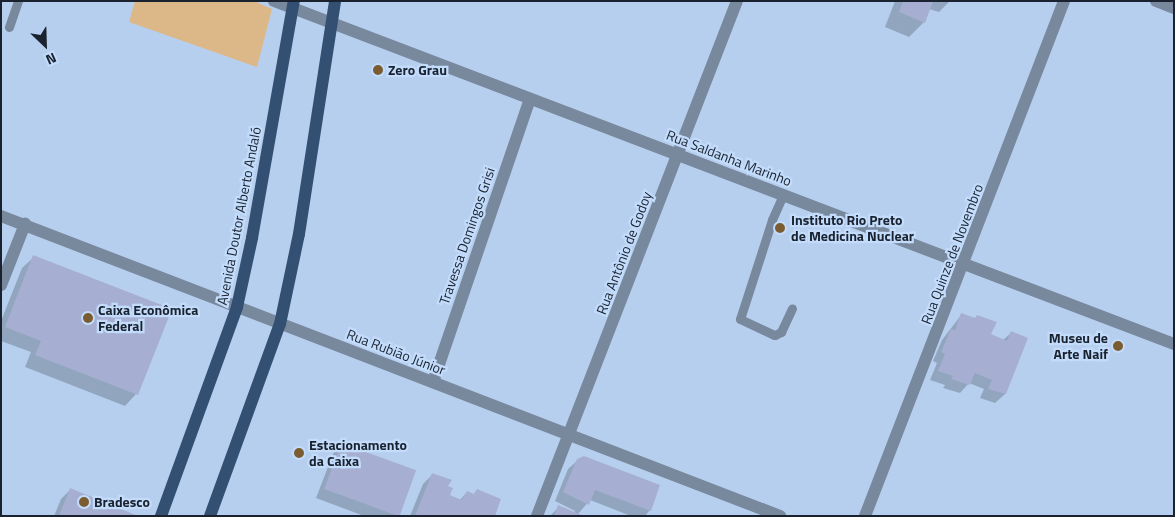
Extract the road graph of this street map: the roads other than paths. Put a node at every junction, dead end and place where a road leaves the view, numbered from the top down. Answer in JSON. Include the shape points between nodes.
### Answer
{"nodes":[{"id":1,"x":18,"y":1,"type":"edge"},
{"id":2,"x":274,"y":1,"type":"edge"},
{"id":3,"x":335,"y":1,"type":"edge"},
{"id":4,"x":737,"y":1,"type":"edge"},
{"id":5,"x":1064,"y":1,"type":"edge"},
{"id":6,"x":1156,"y":1,"type":"edge"},
{"id":7,"x":294,"y":5,"type":"edge"},
{"id":8,"x":1174,"y":8,"type":"edge"},
{"id":9,"x":333,"y":24,"type":"junction"},
{"id":10,"x":9,"y":27,"type":"dead end"},
{"id":11,"x":530,"y":99,"type":"junction"},
{"id":12,"x":678,"y":155,"type":"junction"},
{"id":13,"x":783,"y":195,"type":"junction"},
{"id":14,"x":1,"y":216,"type":"edge"},
{"id":15,"x":24,"y":224,"type":"junction"},
{"id":16,"x":964,"y":264,"type":"junction"},
{"id":17,"x":1,"y":284,"type":"edge"},
{"id":18,"x":237,"y":307,"type":"junction"},
{"id":19,"x":792,"y":308,"type":"dead end"},
{"id":20,"x":280,"y":324,"type":"junction"},
{"id":21,"x":1174,"y":344,"type":"edge"},
{"id":22,"x":433,"y":382,"type":"junction"},
{"id":23,"x":570,"y":435,"type":"junction"},
{"id":24,"x":161,"y":516,"type":"edge"},
{"id":25,"x":210,"y":516,"type":"edge"},
{"id":26,"x":537,"y":516,"type":"edge"},
{"id":27,"x":780,"y":516,"type":"edge"},
{"id":28,"x":865,"y":516,"type":"edge"}],
"edges":[{"from":1,"to":10,"type":"lane"},
{"from":2,"to":7,"type":"street","name":"Rua Saldanha Marinho"},
{"from":3,"to":9,"type":"main road"},
{"from":4,"to":12,"type":"street","name":"Rua Antônio de Godoy"},
{"from":5,"to":16,"type":"street","name":"Rua Quinze de Novembro"},
{"from":6,"to":8,"type":"street"},
{"from":7,"to":9,"type":"street","name":"Rua Saldanha Marinho"},
{"from":7,"to":18,"type":"main road","name":"Avenida Doutor Alberto Andaló"},
{"from":9,"to":11,"type":"street","name":"Rua Saldanha Marinho"},
{"from":9,"to":20,"type":"main road","via":[[299,234]]},
{"from":11,"to":12,"type":"street","name":"Rua Saldanha Marinho"},
{"from":11,"to":22,"type":"street","name":"Travessa Domingos Grisi"},
{"from":12,"to":13,"type":"street","name":"Rua Saldanha Marinho"},
{"from":12,"to":23,"type":"street","name":"Rua Antônio de Godoy"},
{"from":13,"to":16,"type":"street","name":"Rua Saldanha Marinho"},
{"from":13,"to":19,"type":"lane","via":[[740,319],[775,335]]},
{"from":14,"to":15,"type":"street","name":"Rua Rubião Júnior"},
{"from":15,"to":17,"type":"street"},
{"from":15,"to":18,"type":"street","name":"Rua Rubião Júnior"},
{"from":16,"to":21,"type":"street","name":"Rua Saldanha Marinho"},
{"from":16,"to":28,"type":"street","name":"Rua Quinze de Novembro"},
{"from":18,"to":20,"type":"street","name":"Rua Rubião Júnior"},
{"from":18,"to":24,"type":"main road","name":"Avenida Doutor Alberto Andaló"},
{"from":20,"to":22,"type":"street","name":"Rua Rubião Júnior"},
{"from":20,"to":25,"type":"main road"},
{"from":22,"to":23,"type":"street","name":"Rua Rubião Júnior"},
{"from":23,"to":26,"type":"street","name":"Rua Antônio de Godoy"},
{"from":23,"to":27,"type":"street","name":"Rua Rubião Júnior"}]}
